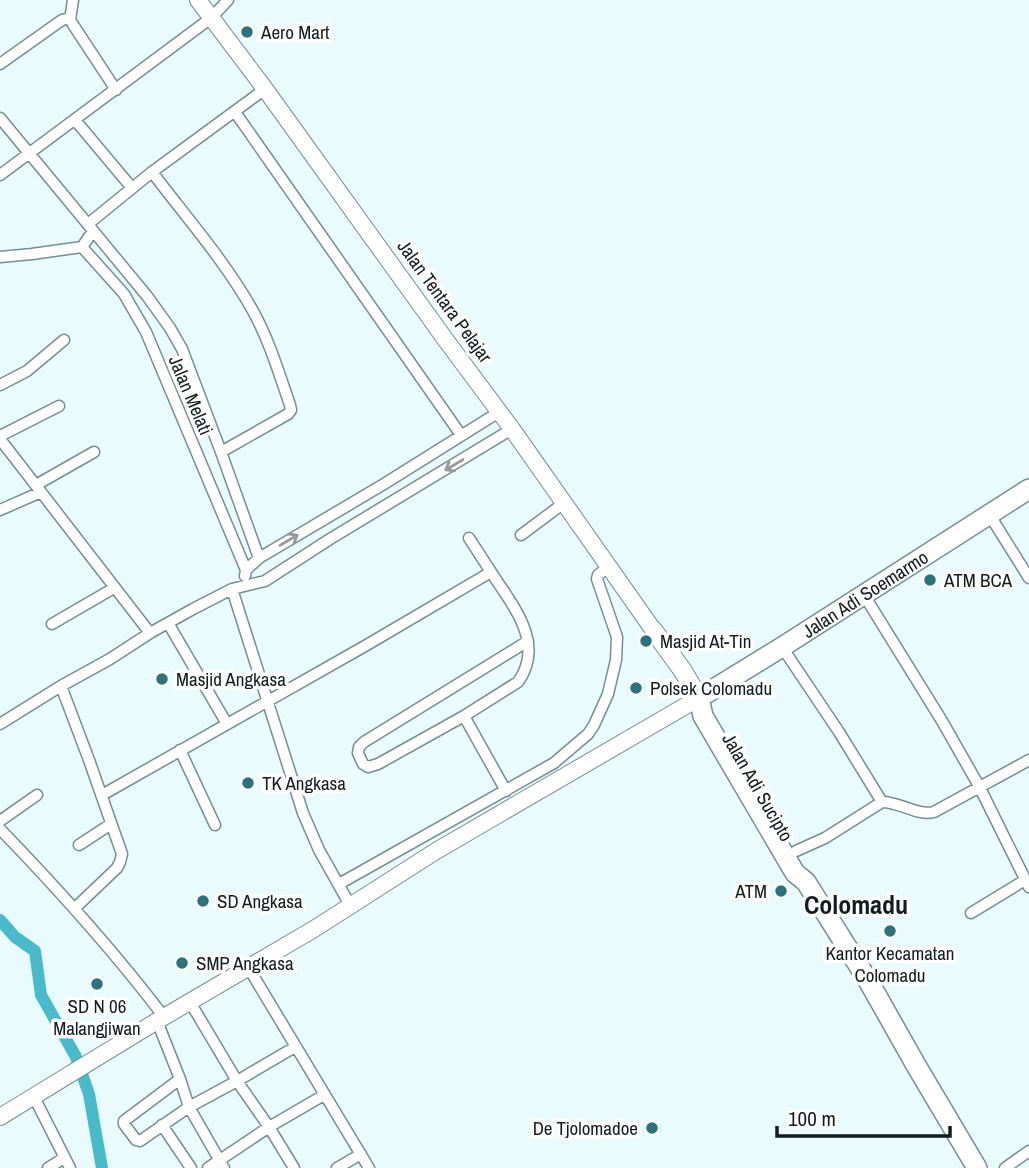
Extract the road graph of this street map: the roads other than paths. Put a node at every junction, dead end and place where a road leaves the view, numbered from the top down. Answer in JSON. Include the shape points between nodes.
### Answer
{"nodes":[{"id":1,"x":73,"y":0,"type":"edge"},
{"id":2,"x":198,"y":0,"type":"edge"},
{"id":3,"x":228,"y":0,"type":"edge"},
{"id":4,"x":211,"y":18,"type":"junction"},
{"id":5,"x":70,"y":20,"type":"junction"},
{"id":6,"x":0,"y":64,"type":"edge"},
{"id":7,"x":265,"y":89,"type":"junction"},
{"id":8,"x":116,"y":90,"type":"junction"},
{"id":9,"x":235,"y":112,"type":"junction"},
{"id":10,"x":0,"y":118,"type":"edge"},
{"id":11,"x":75,"y":120,"type":"junction"},
{"id":12,"x":29,"y":153,"type":"junction"},
{"id":13,"x":152,"y":172,"type":"junction"},
{"id":14,"x":0,"y":175,"type":"edge"},
{"id":15,"x":132,"y":188,"type":"junction"},
{"id":16,"x":91,"y":227,"type":"junction"},
{"id":17,"x":82,"y":247,"type":"junction"},
{"id":18,"x":0,"y":257,"type":"edge"},
{"id":19,"x":64,"y":340,"type":"dead end"},
{"id":20,"x":0,"y":385,"type":"edge"},
{"id":21,"x":59,"y":406,"type":"dead end"},
{"id":22,"x":499,"y":412,"type":"junction"},
{"id":23,"x":512,"y":429,"type":"junction"},
{"id":24,"x":461,"y":435,"type":"junction"},
{"id":25,"x":0,"y":437,"type":"edge"},
{"id":26,"x":4,"y":450,"type":"edge"},
{"id":27,"x":94,"y":452,"type":"dead end"},
{"id":28,"x":221,"y":452,"type":"junction"},
{"id":29,"x":38,"y":488,"type":"junction"},
{"id":30,"x":1029,"y":489,"type":"edge"},
{"id":31,"x":564,"y":503,"type":"junction"},
{"id":32,"x":0,"y":510,"type":"edge"},
{"id":33,"x":989,"y":514,"type":"junction"},
{"id":34,"x":521,"y":536,"type":"dead end"},
{"id":35,"x":468,"y":538,"type":"dead end"},
{"id":36,"x":259,"y":558,"type":"junction"},
{"id":37,"x":608,"y":567,"type":"junction"},
{"id":38,"x":246,"y":570,"type":"junction"},
{"id":39,"x":491,"y":572,"type":"junction"},
{"id":40,"x":1029,"y":578,"type":"edge"},
{"id":41,"x":237,"y":587,"type":"junction"},
{"id":42,"x":114,"y":588,"type":"junction"},
{"id":43,"x":864,"y":595,"type":"junction"},
{"id":44,"x":168,"y":623,"type":"junction"},
{"id":45,"x":52,"y":624,"type":"dead end"},
{"id":46,"x":654,"y":631,"type":"joint"},
{"id":47,"x":150,"y":633,"type":"junction"},
{"id":48,"x":528,"y":641,"type":"junction"},
{"id":49,"x":782,"y":647,"type":"junction"},
{"id":50,"x":61,"y":686,"type":"junction"},
{"id":51,"x":699,"y":698,"type":"junction"},
{"id":52,"x":267,"y":701,"type":"junction"},
{"id":53,"x":464,"y":716,"type":"junction"},
{"id":54,"x":0,"y":724,"type":"edge"},
{"id":55,"x":227,"y":724,"type":"junction"},
{"id":56,"x":180,"y":750,"type":"junction"},
{"id":57,"x":1029,"y":760,"type":"edge"},
{"id":58,"x":979,"y":786,"type":"junction"},
{"id":59,"x":506,"y":791,"type":"junction"},
{"id":60,"x":37,"y":795,"type":"dead end"},
{"id":61,"x":102,"y":795,"type":"junction"},
{"id":62,"x":882,"y":802,"type":"junction"},
{"id":63,"x":0,"y":821,"type":"edge"},
{"id":64,"x":111,"y":824,"type":"junction"},
{"id":65,"x":215,"y":825,"type":"dead end"},
{"id":66,"x":0,"y":829,"type":"edge"},
{"id":67,"x":79,"y":845,"type":"dead end"},
{"id":68,"x":796,"y":851,"type":"junction"},
{"id":69,"x":1024,"y":865,"type":"edge"},
{"id":70,"x":806,"y":882,"type":"junction"},
{"id":71,"x":339,"y":884,"type":"junction"},
{"id":72,"x":1027,"y":884,"type":"edge"},
{"id":73,"x":350,"y":905,"type":"junction"},
{"id":74,"x":75,"y":908,"type":"junction"},
{"id":75,"x":971,"y":913,"type":"dead end"},
{"id":76,"x":248,"y":968,"type":"junction"},
{"id":77,"x":190,"y":1002,"type":"junction"},
{"id":78,"x":161,"y":1019,"type":"junction"},
{"id":79,"x":295,"y":1047,"type":"junction"},
{"id":80,"x":180,"y":1079,"type":"junction"},
{"id":81,"x":237,"y":1081,"type":"junction"},
{"id":82,"x":324,"y":1095,"type":"junction"},
{"id":83,"x":34,"y":1097,"type":"junction"},
{"id":84,"x":189,"y":1107,"type":"junction"},
{"id":85,"x":0,"y":1117,"type":"edge"},
{"id":86,"x":162,"y":1125,"type":"junction"},
{"id":87,"x":269,"y":1127,"type":"junction"},
{"id":88,"x":1029,"y":1151,"type":"edge"},
{"id":89,"x":361,"y":1154,"type":"junction"},
{"id":90,"x":67,"y":1163,"type":"edge"},
{"id":91,"x":222,"y":1164,"type":"edge"},
{"id":92,"x":48,"y":1168,"type":"edge"},
{"id":93,"x":191,"y":1168,"type":"edge"},
{"id":94,"x":208,"y":1168,"type":"edge"},
{"id":95,"x":294,"y":1168,"type":"edge"},
{"id":96,"x":337,"y":1168,"type":"edge"},
{"id":97,"x":369,"y":1168,"type":"edge"},
{"id":98,"x":977,"y":1168,"type":"edge"},
{"id":99,"x":1005,"y":1168,"type":"edge"}],
"edges":[{"from":1,"to":5,"type":"street"},
{"from":2,"to":4,"type":"main road","name":"Jalan Tentara Pelajar"},
{"from":3,"to":4,"type":"street"},
{"from":4,"to":7,"type":"main road","name":"Jalan Tentara Pelajar"},
{"from":4,"to":8,"type":"street"},
{"from":5,"to":6,"type":"street","via":[[62,20]]},
{"from":5,"to":8,"type":"street"},
{"from":7,"to":9,"type":"street"},
{"from":7,"to":22,"type":"main road","name":"Jalan Tentara Pelajar"},
{"from":8,"to":11,"type":"street"},
{"from":9,"to":13,"type":"street"},
{"from":9,"to":24,"type":"street"},
{"from":10,"to":12,"type":"street"},
{"from":11,"to":12,"type":"street"},
{"from":11,"to":15,"type":"street"},
{"from":12,"to":14,"type":"street"},
{"from":12,"to":16,"type":"street"},
{"from":13,"to":15,"type":"street"},
{"from":13,"to":28,"type":"street","via":[[254,313],[290,405],[288,414]]},
{"from":15,"to":16,"type":"street"},
{"from":16,"to":17,"type":"street"},
{"from":16,"to":28,"type":"street","via":[[170,328]]},
{"from":17,"to":18,"type":"street"},
{"from":17,"to":38,"type":"street","name":"Jalan Melati","via":[[124,294],[146,332]]},
{"from":19,"to":20,"type":"street","via":[[27,371]]},
{"from":21,"to":25,"type":"street"},
{"from":22,"to":23,"type":"main road","name":"Jalan Tentara Pelajar"},
{"from":22,"to":24,"type":"street"},
{"from":23,"to":31,"type":"main road","name":"Jalan Tentara Pelajar"},
{"from":23,"to":41,"type":"street","one_way":true,"via":[[265,581]]},
{"from":36,"to":24,"type":"street","one_way":true},
{"from":25,"to":26,"type":"street"},
{"from":26,"to":29,"type":"street"},
{"from":27,"to":29,"type":"street"},
{"from":28,"to":36,"type":"street"},
{"from":29,"to":32,"type":"street"},
{"from":29,"to":42,"type":"street"},
{"from":30,"to":33,"type":"highway","name":"Jalan Adi Soemarmo"},
{"from":31,"to":34,"type":"street"},
{"from":31,"to":37,"type":"main road","name":"Jalan Tentara Pelajar"},
{"from":33,"to":40,"type":"street"},
{"from":33,"to":43,"type":"highway","name":"Jalan Adi Soemarmo"},
{"from":35,"to":39,"type":"street"},
{"from":36,"to":38,"type":"street"},
{"from":37,"to":46,"type":"main road","name":"Jalan Tentara Pelajar"},
{"from":37,"to":59,"type":"street","via":[[597,579],[617,637],[616,660],[594,725],[565,755]]},
{"from":38,"to":41,"type":"street"},
{"from":39,"to":48,"type":"street","via":[[525,626]]},
{"from":39,"to":52,"type":"street"},
{"from":41,"to":44,"type":"street"},
{"from":41,"to":52,"type":"street"},
{"from":42,"to":45,"type":"street"},
{"from":42,"to":47,"type":"street"},
{"from":43,"to":49,"type":"highway","name":"Jalan Adi Soemarmo"},
{"from":43,"to":58,"type":"street"},
{"from":44,"to":47,"type":"street"},
{"from":44,"to":55,"type":"street"},
{"from":46,"to":51,"type":"main road","name":"Jalan Adi Sucipto"},
{"from":47,"to":50,"type":"street"},
{"from":48,"to":53,"type":"street","via":[[521,678]]},
{"from":48,"to":53,"type":"street","via":[[364,742],[358,753],[368,766],[378,764]]},
{"from":49,"to":51,"type":"highway","name":"Jalan Adi Soemarmo"},
{"from":49,"to":62,"type":"street"},
{"from":50,"to":54,"type":"street"},
{"from":50,"to":61,"type":"street"},
{"from":51,"to":68,"type":"highway","name":"Jalan Adi Sucipto","via":[[713,710]]},
{"from":51,"to":70,"type":"highway","name":"Jalan Adi Sucipto","via":[[703,716],[795,873]]},
{"from":51,"to":73,"type":"main road"},
{"from":52,"to":55,"type":"street"},
{"from":52,"to":71,"type":"street","via":[[303,813]]},
{"from":53,"to":59,"type":"street"},
{"from":55,"to":56,"type":"street"},
{"from":56,"to":61,"type":"street"},
{"from":56,"to":65,"type":"street"},
{"from":57,"to":58,"type":"street"},
{"from":58,"to":62,"type":"street","via":[[927,814]]},
{"from":58,"to":69,"type":"street"},
{"from":59,"to":71,"type":"street"},
{"from":60,"to":63,"type":"street"},
{"from":61,"to":64,"type":"street"},
{"from":62,"to":68,"type":"street"},
{"from":64,"to":67,"type":"street"},
{"from":64,"to":74,"type":"street","via":[[122,854],[120,862]]},
{"from":66,"to":74,"type":"street"},
{"from":68,"to":70,"type":"highway","name":"Jalan Adi Sucipto","via":[[805,866]]},
{"from":69,"to":72,"type":"street"},
{"from":70,"to":98,"type":"highway","name":"Jalan Adi Sucipto"},
{"from":71,"to":73,"type":"street"},
{"from":72,"to":75,"type":"street"},
{"from":73,"to":76,"type":"main road"},
{"from":74,"to":78,"type":"street"},
{"from":76,"to":77,"type":"main road"},
{"from":76,"to":79,"type":"street"},
{"from":77,"to":78,"type":"main road"},
{"from":77,"to":81,"type":"street"},
{"from":78,"to":80,"type":"street"},
{"from":78,"to":83,"type":"main road"},
{"from":79,"to":81,"type":"street"},
{"from":79,"to":82,"type":"street"},
{"from":80,"to":84,"type":"street"},
{"from":80,"to":86,"type":"street","via":[[124,1121],[138,1141]]},
{"from":81,"to":84,"type":"street"},
{"from":81,"to":87,"type":"street"},
{"from":82,"to":87,"type":"street"},
{"from":82,"to":89,"type":"street"},
{"from":83,"to":85,"type":"main road"},
{"from":83,"to":90,"type":"street"},
{"from":84,"to":86,"type":"street"},
{"from":84,"to":91,"type":"street"},
{"from":86,"to":93,"type":"street"},
{"from":87,"to":91,"type":"street"},
{"from":87,"to":95,"type":"street"},
{"from":88,"to":99,"type":"street"},
{"from":89,"to":96,"type":"street"},
{"from":89,"to":97,"type":"street"},
{"from":90,"to":92,"type":"street"},
{"from":91,"to":94,"type":"street"}]}
